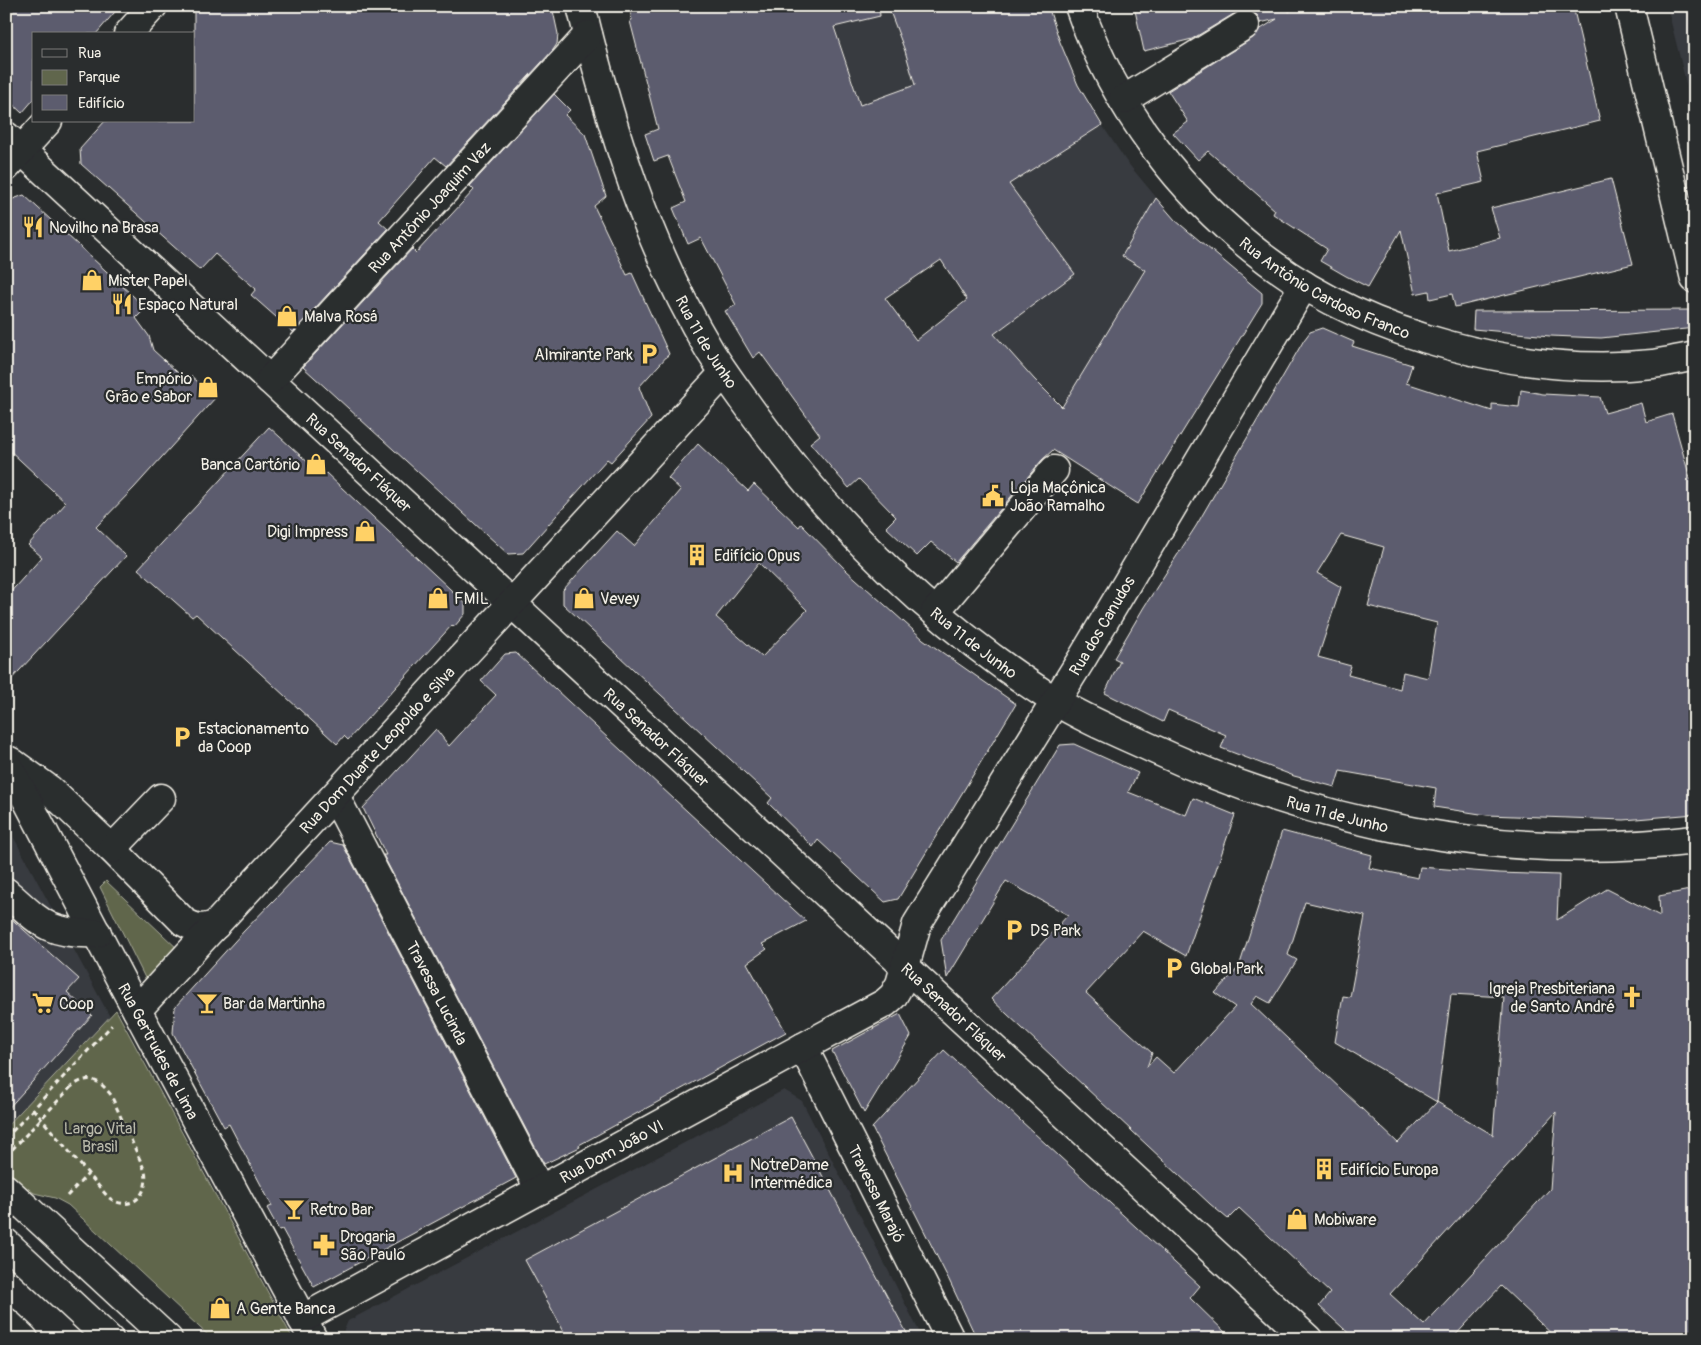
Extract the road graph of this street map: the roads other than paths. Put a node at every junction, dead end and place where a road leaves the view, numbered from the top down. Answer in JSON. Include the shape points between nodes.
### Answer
{"nodes":[{"id":1,"x":153,"y":6,"type":"edge"},
{"id":2,"x":581,"y":6,"type":"edge"},
{"id":3,"x":1079,"y":6,"type":"edge"},
{"id":4,"x":1628,"y":6,"type":"edge"},
{"id":5,"x":1245,"y":25,"type":"dead end"},
{"id":6,"x":130,"y":32,"type":"edge"},
{"id":7,"x":588,"y":36,"type":"junction"},
{"id":8,"x":1123,"y":100,"type":"junction"},
{"id":9,"x":47,"y":122,"type":"edge"},
{"id":10,"x":11,"y":151,"type":"edge"},
{"id":11,"x":1695,"y":279,"type":"edge"},
{"id":12,"x":1304,"y":285,"type":"junction"},
{"id":13,"x":1695,"y":356,"type":"edge"},
{"id":14,"x":724,"y":373,"type":"junction"},
{"id":15,"x":270,"y":380,"type":"junction"},
{"id":16,"x":1054,"y":470,"type":"dead end"},
{"id":17,"x":512,"y":604,"type":"junction"},
{"id":18,"x":934,"y":612,"type":"junction"},
{"id":19,"x":1056,"y":701,"type":"junction"},
{"id":20,"x":6,"y":759,"type":"edge"},
{"id":21,"x":6,"y":763,"type":"edge"},
{"id":22,"x":335,"y":796,"type":"junction"},
{"id":23,"x":161,"y":798,"type":"dead end"},
{"id":24,"x":1695,"y":840,"type":"edge"},
{"id":25,"x":112,"y":849,"type":"junction"},
{"id":26,"x":6,"y":892,"type":"edge"},
{"id":27,"x":216,"y":925,"type":"junction"},
{"id":28,"x":97,"y":933,"type":"junction"},
{"id":29,"x":905,"y":966,"type":"junction"},
{"id":30,"x":132,"y":999,"type":"junction"},
{"id":31,"x":803,"y":1048,"type":"junction"},
{"id":32,"x":6,"y":1189,"type":"edge"},
{"id":33,"x":540,"y":1190,"type":"junction"},
{"id":34,"x":6,"y":1243,"type":"edge"},
{"id":35,"x":6,"y":1322,"type":"edge"},
{"id":36,"x":308,"y":1329,"type":"edge"},
{"id":37,"x":24,"y":1339,"type":"edge"},
{"id":38,"x":109,"y":1339,"type":"edge"},
{"id":39,"x":168,"y":1339,"type":"edge"},
{"id":40,"x":950,"y":1339,"type":"edge"},
{"id":41,"x":1308,"y":1339,"type":"edge"}],
"edges":[{"from":1,"to":6,"type":"main road"},
{"from":2,"to":7,"type":"main road","name":"Rua 11 de Junho"},
{"from":3,"to":8,"type":"main road","name":"Rua Antônio Cardoso Franco","via":[[1102,63]]},
{"from":4,"to":11,"type":"main road"},
{"from":5,"to":8,"type":"main road"},
{"from":7,"to":14,"type":"main road","name":"Rua 11 de Junho","via":[[618,142],[648,223],[681,298]]},
{"from":7,"to":15,"type":"main road","name":"Rua Antônio Joaquim Vaz"},
{"from":8,"to":12,"type":"main road","name":"Rua Antônio Cardoso Franco","via":[[1146,137],[1202,204],[1268,261]]},
{"from":9,"to":10,"type":"main road"},
{"from":10,"to":15,"type":"main road","name":"Rua Senador Fláquer"},
{"from":12,"to":13,"type":"main road","name":"Rua Antônio Cardoso Franco","via":[[1388,326],[1432,341],[1523,361],[1653,364]]},
{"from":12,"to":19,"type":"main road","name":"Rua dos Canudos"},
{"from":14,"to":17,"type":"main road","name":"Rua Dom Duarte Leopoldo e Silva"},
{"from":14,"to":18,"type":"main road","name":"Rua 11 de Junho","via":[[820,500]]},
{"from":15,"to":17,"type":"main road","name":"Rua Senador Fláquer"},
{"from":16,"to":18,"type":"main road"},
{"from":17,"to":22,"type":"main road","name":"Rua Dom Duarte Leopoldo e Silva"},
{"from":17,"to":29,"type":"main road","name":"Rua Senador Fláquer"},
{"from":18,"to":19,"type":"main road","name":"Rua 11 de Junho","via":[[991,657]]},
{"from":19,"to":24,"type":"main road","name":"Rua 11 de Junho","via":[[1200,770],[1315,810],[1374,824],[1432,835],[1551,846]]},
{"from":19,"to":29,"type":"main road","name":"Rua dos Canudos","via":[[917,924]]},
{"from":20,"to":25,"type":"main road","via":[[49,789]]},
{"from":21,"to":28,"type":"main road","name":"Rua Gertrudes de Lima"},
{"from":22,"to":27,"type":"main road","name":"Rua Dom Duarte Leopoldo e Silva"},
{"from":22,"to":33,"type":"main road","name":"Travessa Lucinda"},
{"from":23,"to":25,"type":"main road"},
{"from":25,"to":27,"type":"main road","via":[[184,922],[200,928]]},
{"from":26,"to":28,"type":"main road","via":[[50,928],[76,934]]},
{"from":27,"to":30,"type":"main road","name":"Rua Dom Duarte Leopoldo e Silva"},
{"from":28,"to":30,"type":"main road","name":"Rua Gertrudes de Lima"},
{"from":29,"to":31,"type":"main road","name":"Rua Dom João VI","via":[[897,990],[885,1003]]},
{"from":29,"to":41,"type":"main road","name":"Rua Senador Fláquer"},
{"from":30,"to":36,"type":"main road","name":"Rua Gertrudes de Lima"},
{"from":31,"to":33,"type":"main road","name":"Rua Dom João VI"},
{"from":31,"to":40,"type":"main road","name":"Travessa Marajó"},
{"from":32,"to":39,"type":"main road"},
{"from":33,"to":36,"type":"main road","name":"Rua Dom João VI"},
{"from":34,"to":38,"type":"main road"},
{"from":35,"to":37,"type":"main road"}]}
